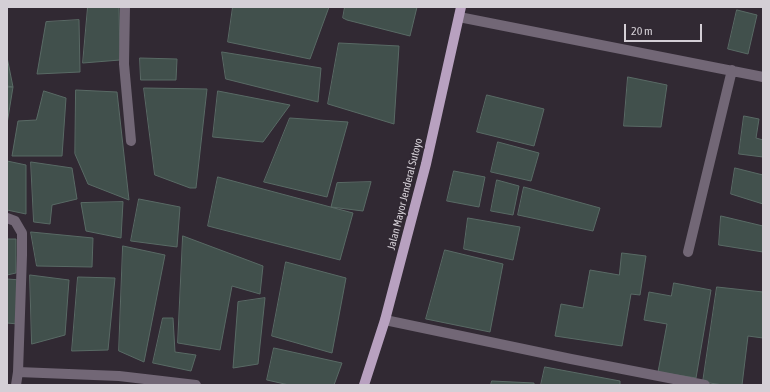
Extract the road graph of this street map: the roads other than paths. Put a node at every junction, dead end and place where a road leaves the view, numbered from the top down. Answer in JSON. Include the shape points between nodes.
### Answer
{"nodes":[{"id":1,"x":125,"y":7,"type":"edge"},
{"id":2,"x":460,"y":12,"type":"edge"},
{"id":3,"x":732,"y":70,"type":"junction"},
{"id":4,"x":763,"y":77,"type":"edge"},
{"id":5,"x":131,"y":141,"type":"dead end"},
{"id":6,"x":7,"y":218,"type":"edge"},
{"id":7,"x":688,"y":252,"type":"dead end"},
{"id":8,"x":385,"y":320,"type":"junction"},
{"id":9,"x":18,"y":372,"type":"junction"},
{"id":10,"x":16,"y":385,"type":"edge"},
{"id":11,"x":196,"y":385,"type":"edge"},
{"id":12,"x":364,"y":385,"type":"edge"},
{"id":13,"x":705,"y":385,"type":"edge"}],
"edges":[{"from":1,"to":5,"type":"street","via":[[124,64]]},
{"from":2,"to":3,"type":"street"},
{"from":2,"to":8,"type":"main road","name":"Jalan Mayor Jenderal Sutoyo","via":[[426,164]]},
{"from":3,"to":4,"type":"street"},
{"from":3,"to":7,"type":"street"},
{"from":6,"to":9,"type":"street","via":[[15,221],[22,233]]},
{"from":8,"to":12,"type":"main road","name":"Jalan Mayor Jenderal Sutoyo"},
{"from":8,"to":13,"type":"street"},
{"from":9,"to":10,"type":"street"},
{"from":9,"to":11,"type":"street","via":[[119,376]]}]}
